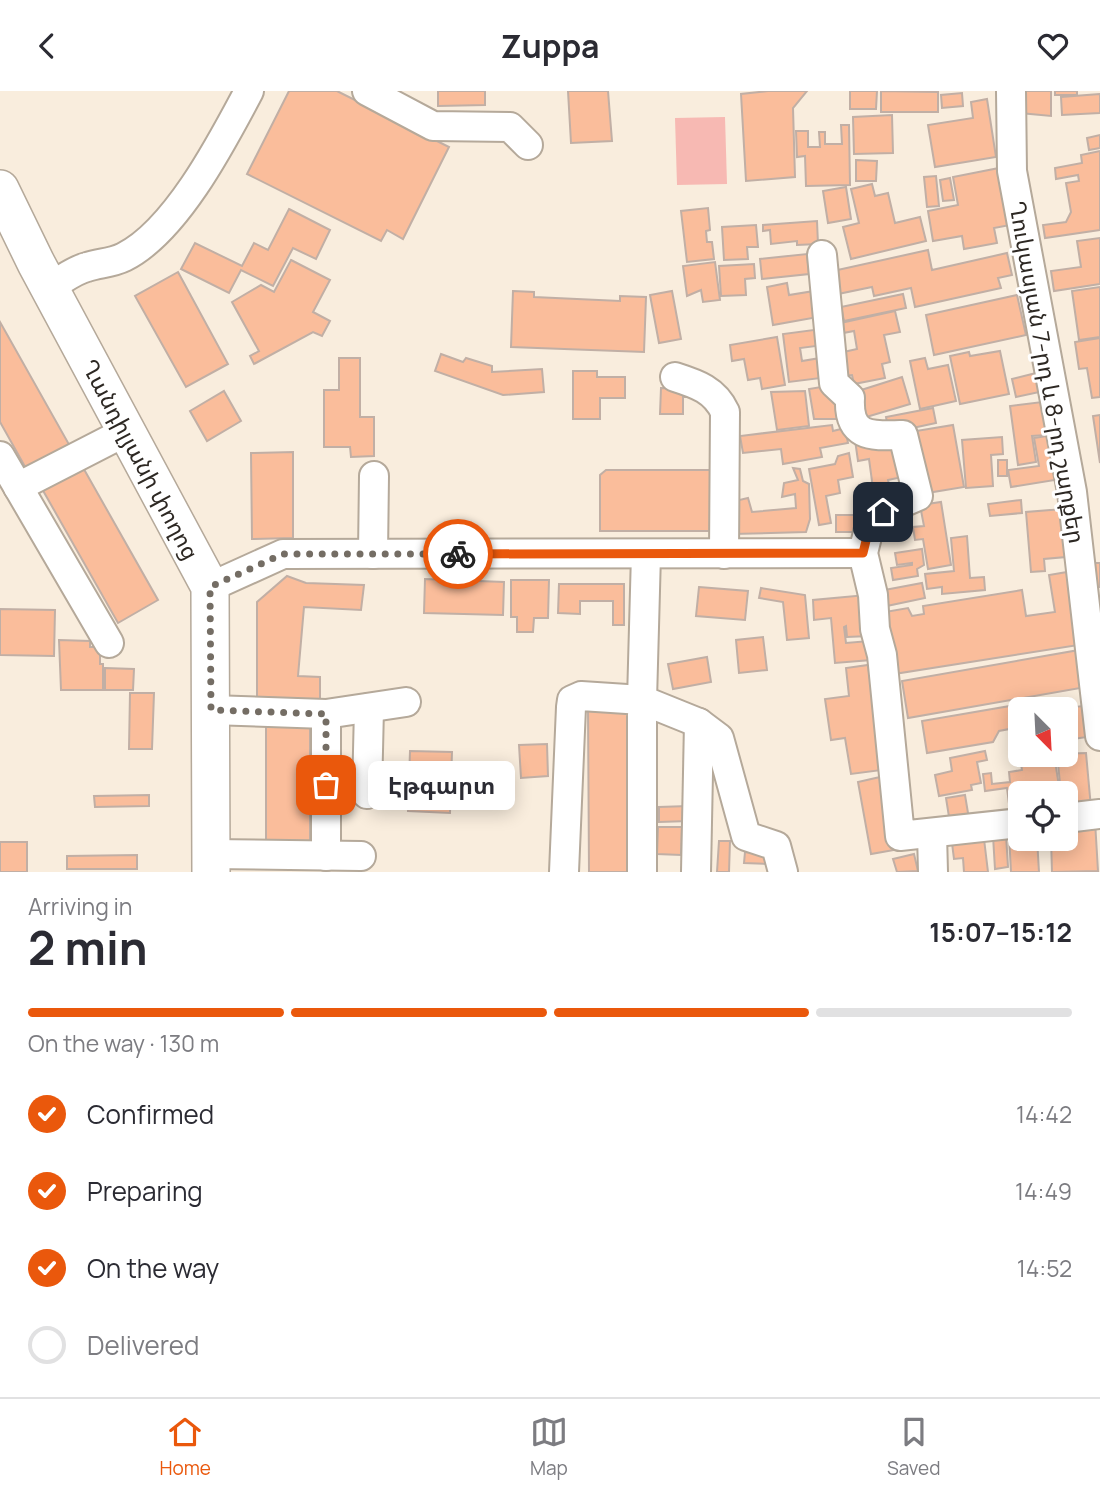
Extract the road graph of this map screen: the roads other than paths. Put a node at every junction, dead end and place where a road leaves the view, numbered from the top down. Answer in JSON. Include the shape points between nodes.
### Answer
{"nodes":[{"id":1,"x":249,"y":91,"type":"edge"},
{"id":2,"x":368,"y":91,"type":"edge"},
{"id":3,"x":1011,"y":91,"type":"edge"},
{"id":4,"x":528,"y":145,"type":"dead end"},
{"id":5,"x":0,"y":189,"type":"edge"},
{"id":6,"x":822,"y":255,"type":"dead end"},
{"id":7,"x":49,"y":287,"type":"junction"},
{"id":8,"x":675,"y":377,"type":"dead end"},
{"id":9,"x":127,"y":431,"type":"junction"},
{"id":10,"x":0,"y":456,"type":"edge"},
{"id":11,"x":374,"y":476,"type":"dead end"},
{"id":12,"x":18,"y":487,"type":"junction"},
{"id":13,"x":863,"y":553,"type":"junction"},
{"id":14,"x":373,"y":554,"type":"junction"},
{"id":15,"x":646,"y":554,"type":"junction"},
{"id":16,"x":724,"y":554,"type":"junction"},
{"id":17,"x":210,"y":587,"type":"junction"},
{"id":18,"x":109,"y":643,"type":"dead end"},
{"id":19,"x":642,"y":701,"type":"junction"},
{"id":20,"x":406,"y":702,"type":"dead end"},
{"id":21,"x":369,"y":708,"type":"junction"},
{"id":22,"x":211,"y":710,"type":"junction"},
{"id":23,"x":326,"y":714,"type":"junction"},
{"id":24,"x":699,"y":723,"type":"junction"},
{"id":25,"x":1100,"y":736,"type":"edge"},
{"id":26,"x":368,"y":794,"type":"dead end"},
{"id":27,"x":1100,"y":814,"type":"edge"},
{"id":28,"x":1078,"y":817,"type":"edge"},
{"id":29,"x":1008,"y":824,"type":"edge"},
{"id":30,"x":932,"y":834,"type":"junction"},
{"id":31,"x":326,"y":856,"type":"junction"},
{"id":32,"x":361,"y":856,"type":"dead end"},
{"id":33,"x":210,"y":863,"type":"edge"},
{"id":34,"x":564,"y":872,"type":"edge"},
{"id":35,"x":642,"y":872,"type":"edge"},
{"id":36,"x":696,"y":872,"type":"edge"},
{"id":37,"x":783,"y":872,"type":"edge"},
{"id":38,"x":933,"y":872,"type":"edge"}],
"edges":[{"from":1,"to":7,"type":"street","via":[[174,215],[124,257],[85,267]]},
{"from":2,"to":4,"type":"street","via":[[433,126],[510,127]]},
{"from":3,"to":25,"type":"street","name":"Ղուկասյան 7-րդ և 8-րդ շարքեր","via":[[1012,171],[1072,492]]},
{"from":5,"to":7,"type":"main road","name":"Ղանդիլյանի փողոց"},
{"from":6,"to":13,"type":"street","via":[[834,383],[850,398],[849,414],[856,428],[866,434],[903,435],[918,496],[872,516]]},
{"from":7,"to":9,"type":"main road","name":"Ղանդիլյանի փողոց"},
{"from":8,"to":16,"type":"street","via":[[713,394],[725,412]]},
{"from":9,"to":12,"type":"street"},
{"from":9,"to":17,"type":"main road","name":"Ղանդիլյանի փողոց"},
{"from":10,"to":12,"type":"street"},
{"from":11,"to":14,"type":"street"},
{"from":12,"to":18,"type":"street"},
{"from":13,"to":16,"type":"street"},
{"from":13,"to":30,"type":"street","via":[[882,655],[900,836]]},
{"from":14,"to":15,"type":"street"},
{"from":14,"to":17,"type":"street","via":[[283,554]]},
{"from":15,"to":16,"type":"street"},
{"from":15,"to":19,"type":"street"},
{"from":17,"to":22,"type":"main road","name":"Ղանդիլյանի փողոց"},
{"from":19,"to":24,"type":"street"},
{"from":19,"to":34,"type":"street","via":[[582,696],[572,700]]},
{"from":19,"to":35,"type":"street"},
{"from":20,"to":21,"type":"street"},
{"from":21,"to":23,"type":"street"},
{"from":21,"to":26,"type":"street"},
{"from":22,"to":23,"type":"street"},
{"from":22,"to":33,"type":"main road","name":"Ղանդիլյանի փողոց"},
{"from":23,"to":31,"type":"street"},
{"from":24,"to":36,"type":"street"},
{"from":24,"to":37,"type":"street","via":[[719,737],[746,836],[776,846]]},
{"from":27,"to":28,"type":"street"},
{"from":29,"to":30,"type":"street"},
{"from":30,"to":38,"type":"street"},
{"from":31,"to":32,"type":"street"},
{"from":31,"to":33,"type":"street"}]}
